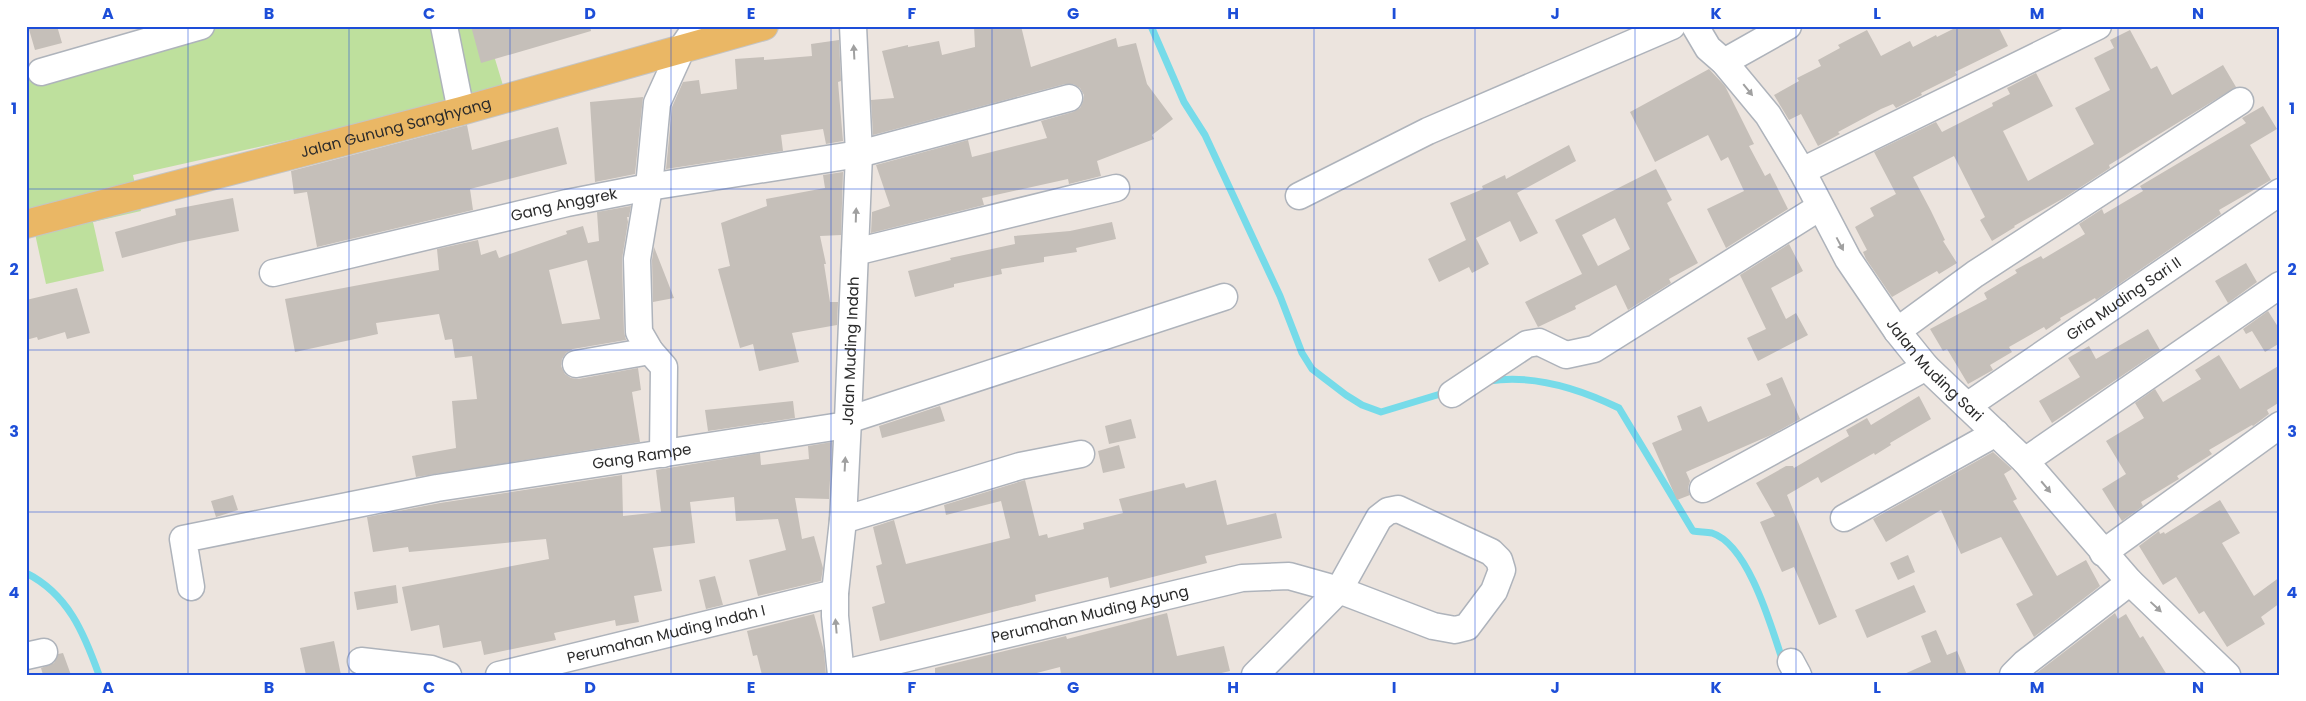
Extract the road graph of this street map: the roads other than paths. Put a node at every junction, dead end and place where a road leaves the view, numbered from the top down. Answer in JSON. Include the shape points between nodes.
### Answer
{"nodes":[{"id":1,"x":201,"y":26,"type":"edge"},
{"id":2,"x":444,"y":26,"type":"edge"},
{"id":3,"x":764,"y":26,"type":"edge"},
{"id":4,"x":853,"y":26,"type":"edge"},
{"id":5,"x":1672,"y":26,"type":"edge"},
{"id":6,"x":1695,"y":26,"type":"edge"},
{"id":7,"x":1788,"y":26,"type":"edge"},
{"id":8,"x":2098,"y":26,"type":"edge"},
{"id":9,"x":690,"y":37,"type":"edge"},
{"id":10,"x":1724,"y":62,"type":"junction"},
{"id":11,"x":41,"y":72,"type":"dead end"},
{"id":12,"x":1069,"y":98,"type":"dead end"},
{"id":13,"x":2240,"y":101,"type":"dead end"},
{"id":14,"x":460,"y":111,"type":"junction"},
{"id":15,"x":859,"y":154,"type":"junction"},
{"id":16,"x":1802,"y":171,"type":"junction"},
{"id":17,"x":649,"y":187,"type":"junction"},
{"id":18,"x":1116,"y":188,"type":"dead end"},
{"id":19,"x":2280,"y":192,"type":"edge"},
{"id":20,"x":1299,"y":196,"type":"dead end"},
{"id":21,"x":1820,"y":207,"type":"junction"},
{"id":22,"x":26,"y":224,"type":"edge"},
{"id":23,"x":855,"y":252,"type":"junction"},
{"id":24,"x":273,"y":273,"type":"dead end"},
{"id":25,"x":2280,"y":285,"type":"edge"},
{"id":26,"x":1224,"y":297,"type":"dead end"},
{"id":27,"x":1897,"y":331,"type":"junction"},
{"id":28,"x":650,"y":350,"type":"junction"},
{"id":29,"x":576,"y":364,"type":"dead end"},
{"id":30,"x":1926,"y":367,"type":"junction"},
{"id":31,"x":1452,"y":394,"type":"dead end"},
{"id":32,"x":1967,"y":406,"type":"junction"},
{"id":33,"x":848,"y":423,"type":"junction"},
{"id":34,"x":2280,"y":425,"type":"edge"},
{"id":35,"x":1996,"y":433,"type":"junction"},
{"id":36,"x":663,"y":454,"type":"junction"},
{"id":37,"x":1081,"y":454,"type":"dead end"},
{"id":38,"x":2025,"y":461,"type":"junction"},
{"id":39,"x":1703,"y":489,"type":"dead end"},
{"id":40,"x":1844,"y":518,"type":"dead end"},
{"id":41,"x":843,"y":520,"type":"junction"},
{"id":42,"x":2103,"y":553,"type":"junction"},
{"id":43,"x":2130,"y":582,"type":"junction"},
{"id":44,"x":191,"y":587,"type":"dead end"},
{"id":45,"x":1340,"y":590,"type":"junction"},
{"id":46,"x":835,"y":593,"type":"junction"},
{"id":47,"x":361,"y":661,"type":"dead end"},
{"id":48,"x":2014,"y":671,"type":"edge"},
{"id":49,"x":841,"y":674,"type":"edge"},
{"id":50,"x":1256,"y":674,"type":"edge"},
{"id":51,"x":448,"y":675,"type":"edge"},
{"id":52,"x":499,"y":675,"type":"edge"},
{"id":53,"x":2227,"y":675,"type":"edge"}],
"edges":[{"from":1,"to":11,"type":"street"},
{"from":2,"to":14,"type":"street"},
{"from":3,"to":9,"type":"main road","name":"Jalan Gunung Sanghyang"},
{"from":15,"to":4,"type":"street","name":"Jalan Muding Indah","one_way":true},
{"from":5,"to":20,"type":"street","via":[[1428,131]]},
{"from":6,"to":10,"type":"street","name":"Jalan Muding Sari","via":[[1708,48]]},
{"from":7,"to":10,"type":"street"},
{"from":8,"to":16,"type":"street"},
{"from":9,"to":14,"type":"main road","name":"Jalan Gunung Sanghyang"},
{"from":9,"to":17,"type":"street","via":[[657,103]]},
{"from":10,"to":16,"type":"street","name":"Jalan Muding Sari","one_way":true,"via":[[1768,115]]},
{"from":12,"to":15,"type":"street","name":"Gang Anggrek"},
{"from":13,"to":27,"type":"street","via":[[1975,274]]},
{"from":14,"to":22,"type":"main road","name":"Jalan Gunung Sanghyang"},
{"from":15,"to":17,"type":"street","name":"Gang Anggrek"},
{"from":23,"to":15,"type":"street","name":"Jalan Muding Indah","one_way":true},
{"from":16,"to":21,"type":"street","name":"Jalan Muding Sari"},
{"from":17,"to":24,"type":"street","name":"Gang Anggrek"},
{"from":17,"to":28,"type":"street","via":[[637,259],[639,332]]},
{"from":18,"to":23,"type":"street"},
{"from":19,"to":32,"type":"street","name":"Gria Muding Sari II"},
{"from":21,"to":27,"type":"street","name":"Jalan Muding Sari","one_way":true,"via":[[1848,259]]},
{"from":21,"to":31,"type":"street","via":[[1594,349],[1566,355],[1539,342],[1527,344]]},
{"from":23,"to":33,"type":"street","name":"Jalan Muding Indah"},
{"from":25,"to":38,"type":"street"},
{"from":26,"to":33,"type":"street","name":"Gang Rampe"},
{"from":27,"to":30,"type":"street","name":"Jalan Muding Sari"},
{"from":28,"to":29,"type":"street"},
{"from":28,"to":36,"type":"street","via":[[664,367]]},
{"from":30,"to":32,"type":"street","name":"Jalan Muding Sari"},
{"from":30,"to":39,"type":"street"},
{"from":32,"to":35,"type":"street","name":"Jalan Muding Sari"},
{"from":33,"to":36,"type":"street","name":"Gang Rampe"},
{"from":41,"to":33,"type":"street","name":"Jalan Muding Indah","one_way":true},
{"from":34,"to":42,"type":"street"},
{"from":35,"to":38,"type":"street","name":"Jalan Muding Sari"},
{"from":35,"to":40,"type":"street"},
{"from":36,"to":44,"type":"street","name":"Gang Rampe","via":[[437,488],[183,539]]},
{"from":37,"to":41,"type":"street","via":[[1020,466]]},
{"from":38,"to":42,"type":"street","name":"Jalan Muding Sari","one_way":true},
{"from":41,"to":46,"type":"street","name":"Jalan Muding Indah"},
{"from":42,"to":43,"type":"street","name":"Jalan Muding Sari"},
{"from":43,"to":48,"type":"street"},
{"from":43,"to":53,"type":"street","name":"Jalan Muding Sari","one_way":true},
{"from":45,"to":45,"type":"street","name":"Perumahan Muding Agung","via":[[1379,518],[1398,509],[1492,552],[1502,570],[1494,591],[1476,616],[1467,627],[1455,630],[1433,626]]},
{"from":45,"to":49,"type":"street","name":"Perumahan Muding Agung","via":[[1289,576],[1242,578]]},
{"from":45,"to":50,"type":"street","name":"Perumahan Muding Agung"},
{"from":49,"to":46,"type":"street","name":"Jalan Muding Indah","one_way":true},
{"from":46,"to":52,"type":"street","name":"Perumahan Muding Indah I"},
{"from":47,"to":51,"type":"street","via":[[431,669]]}]}
